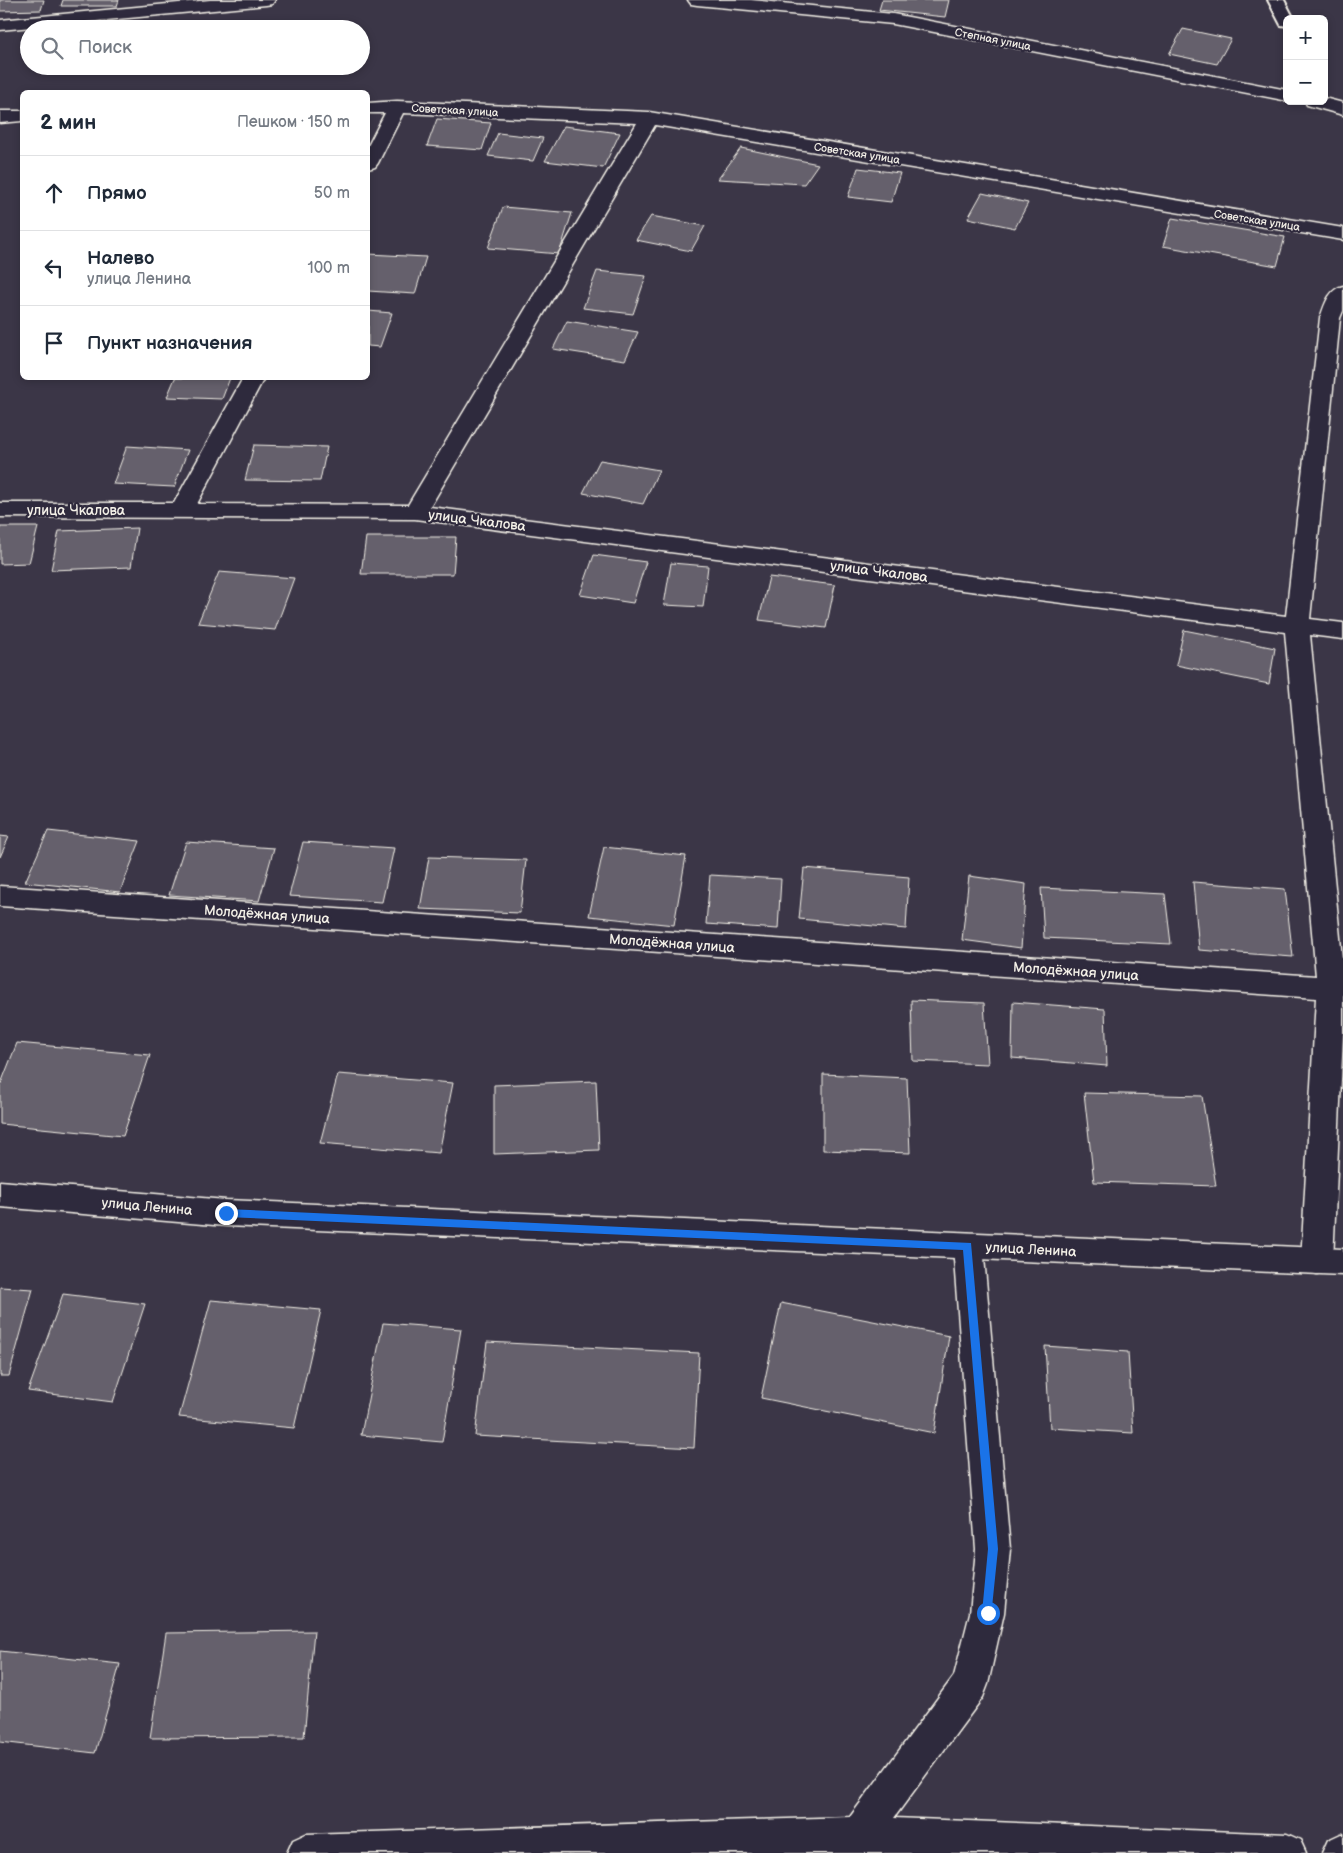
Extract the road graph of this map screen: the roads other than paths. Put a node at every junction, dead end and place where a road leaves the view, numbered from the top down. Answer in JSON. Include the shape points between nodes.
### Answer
{"nodes":[{"id":1,"x":266,"y":0,"type":"edge"},
{"id":2,"x":697,"y":0,"type":"edge"},
{"id":3,"x":1276,"y":0,"type":"edge"},
{"id":4,"x":1284,"y":15,"type":"edge"},
{"id":5,"x":53,"y":20,"type":"edge"},
{"id":6,"x":20,"y":23,"type":"edge"},
{"id":7,"x":0,"y":25,"type":"edge"},
{"id":8,"x":1283,"y":95,"type":"edge"},
{"id":9,"x":397,"y":107,"type":"junction"},
{"id":10,"x":370,"y":108,"type":"edge"},
{"id":11,"x":20,"y":116,"type":"edge"},
{"id":12,"x":0,"y":117,"type":"edge"},
{"id":13,"x":649,"y":118,"type":"junction"},
{"id":14,"x":370,"y":159,"type":"edge"},
{"id":15,"x":1343,"y":234,"type":"edge"},
{"id":16,"x":1343,"y":292,"type":"edge"},
{"id":17,"x":252,"y":380,"type":"edge"},
{"id":18,"x":0,"y":510,"type":"edge"},
{"id":19,"x":182,"y":510,"type":"junction"},
{"id":20,"x":415,"y":512,"type":"junction"},
{"id":21,"x":1297,"y":625,"type":"junction"},
{"id":22,"x":1343,"y":631,"type":"edge"},
{"id":23,"x":0,"y":896,"type":"edge"},
{"id":24,"x":1337,"y":989,"type":"edge"},
{"id":25,"x":0,"y":1194,"type":"edge"},
{"id":26,"x":968,"y":1246,"type":"junction"},
{"id":27,"x":1330,"y":1262,"type":"edge"},
{"id":28,"x":859,"y":1835,"type":"junction"},
{"id":29,"x":988,"y":1847,"type":"edge"},
{"id":30,"x":306,"y":1853,"type":"edge"},
{"id":31,"x":1287,"y":1853,"type":"edge"}],
"edges":[{"from":1,"to":5,"type":"street"},
{"from":2,"to":8,"type":"street","name":"Степная улица","via":[[893,19]]},
{"from":3,"to":4,"type":"lane"},
{"from":6,"to":7,"type":"street"},
{"from":9,"to":10,"type":"street","name":"Советская улица"},
{"from":9,"to":13,"type":"street","name":"Советская улица"},
{"from":9,"to":14,"type":"street"},
{"from":11,"to":12,"type":"street"},
{"from":13,"to":15,"type":"street","name":"Советская улица"},
{"from":13,"to":20,"type":"street","name":"улица Чкалова"},
{"from":16,"to":21,"type":"street","via":[[1330,318]]},
{"from":17,"to":19,"type":"street"},
{"from":18,"to":19,"type":"street","name":"улица Чкалова"},
{"from":19,"to":20,"type":"street","name":"улица Чкалова"},
{"from":20,"to":21,"type":"street","name":"улица Чкалова"},
{"from":21,"to":22,"type":"street","name":"улица Чкалова"},
{"from":21,"to":24,"type":"street"},
{"from":23,"to":24,"type":"street","name":"Молодёжная улица"},
{"from":24,"to":27,"type":"street"},
{"from":25,"to":26,"type":"street","name":"улица Ленина","via":[[226,1213]]},
{"from":26,"to":27,"type":"street","name":"улица Ленина"},
{"from":26,"to":28,"type":"street","via":[[993,1549],[988,1613],[970,1684]]},
{"from":28,"to":29,"type":"street"},
{"from":28,"to":30,"type":"street"},
{"from":29,"to":31,"type":"street"}]}
